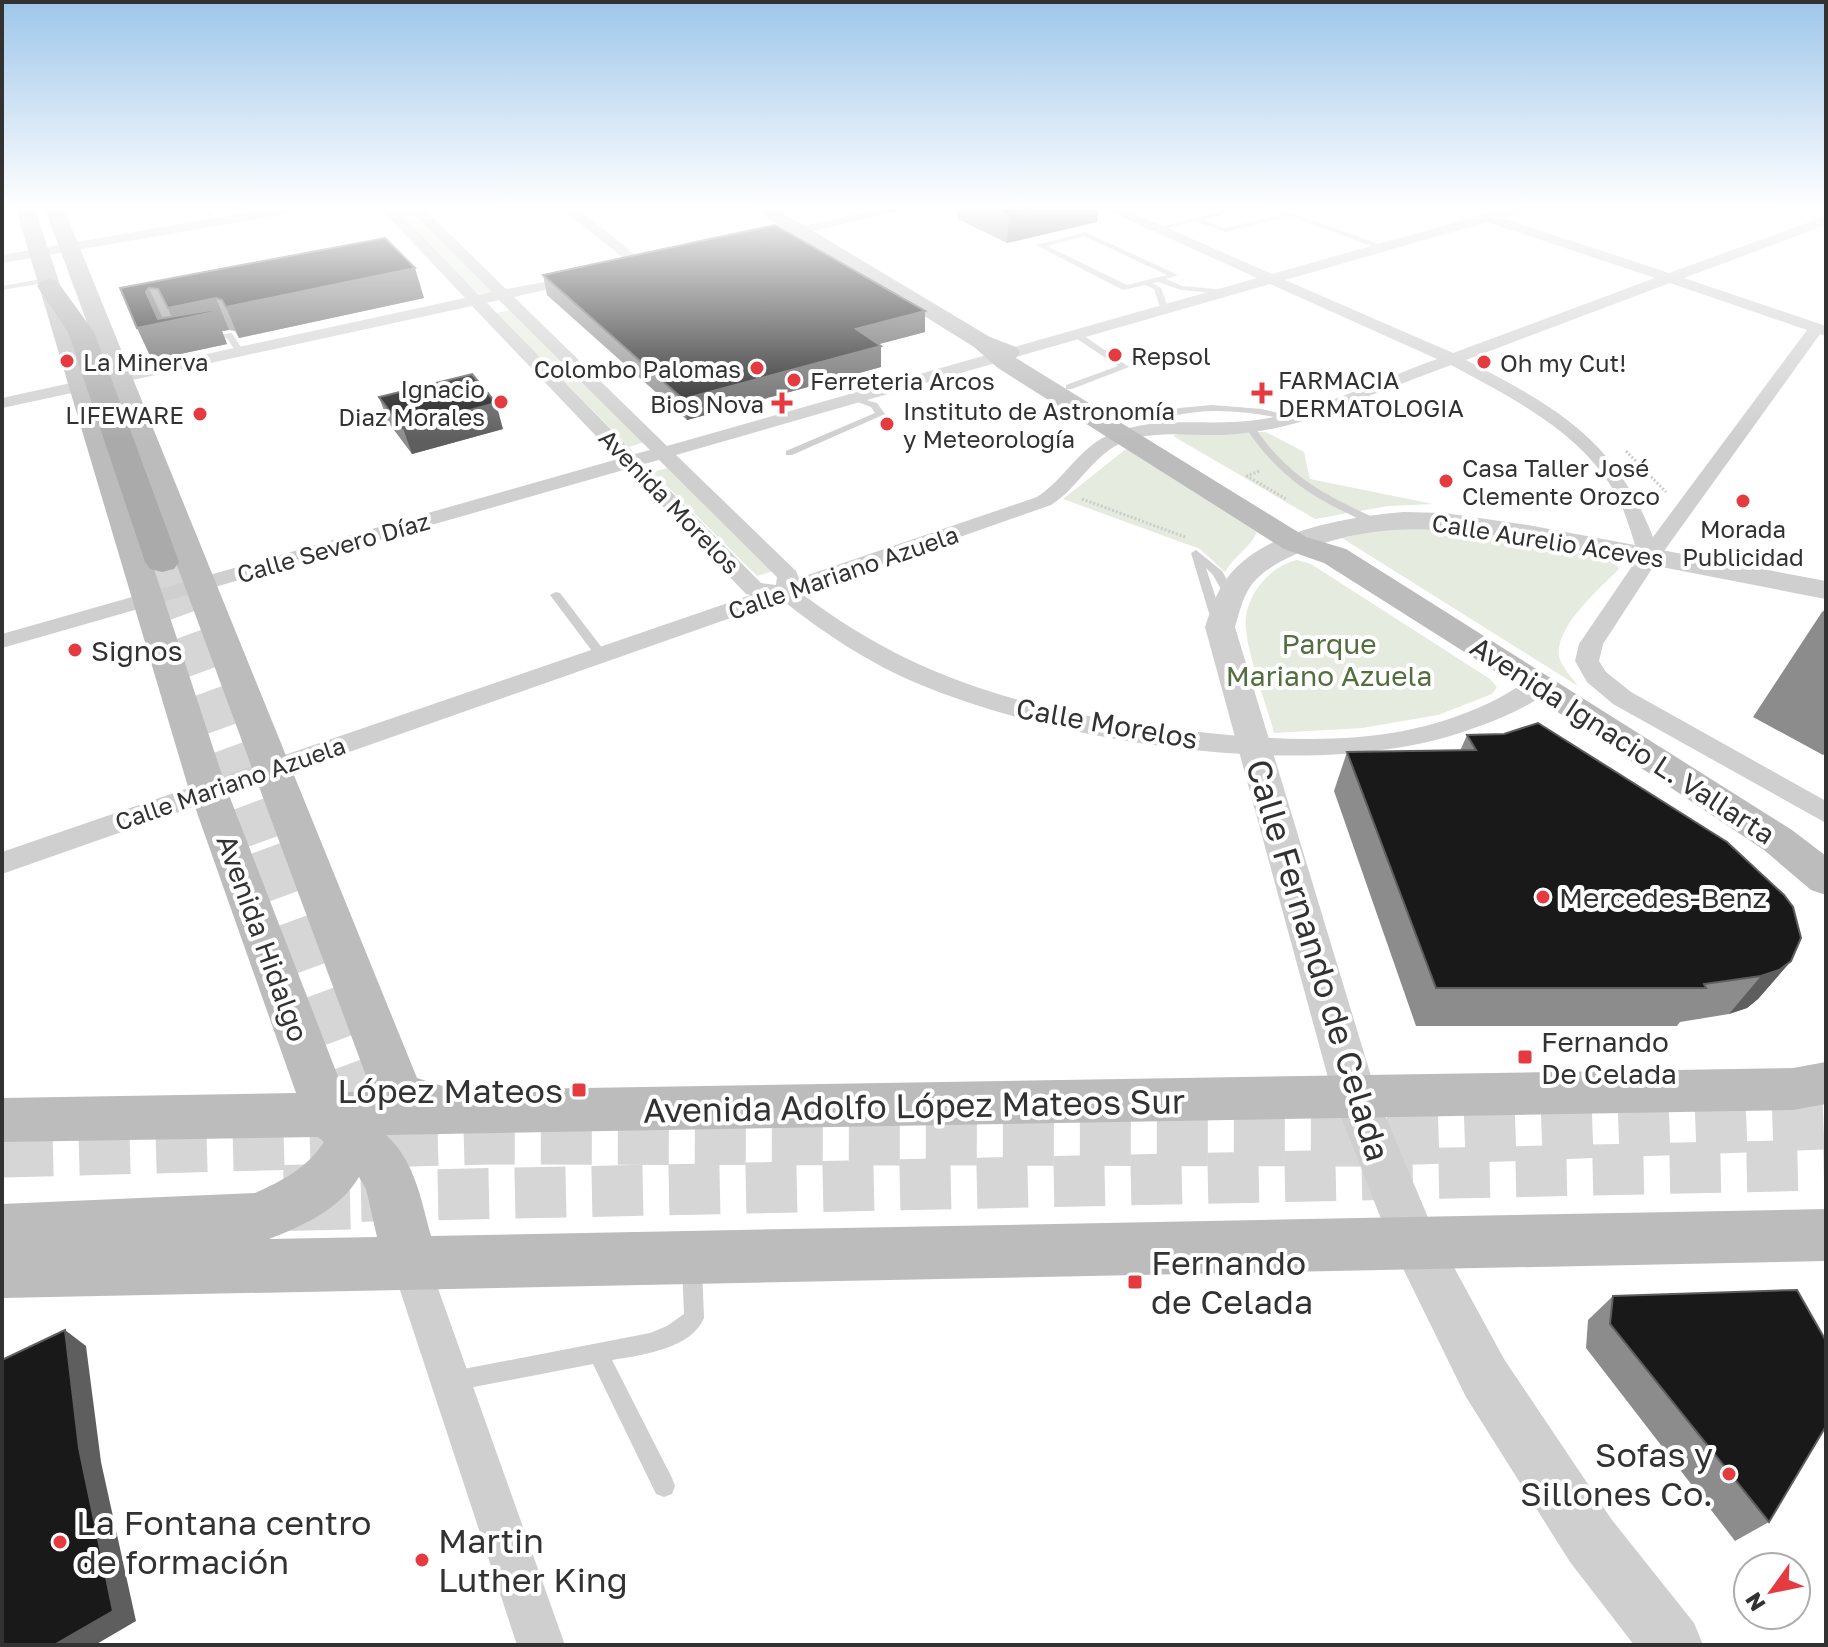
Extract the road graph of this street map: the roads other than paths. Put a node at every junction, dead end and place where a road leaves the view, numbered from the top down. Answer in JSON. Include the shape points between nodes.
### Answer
{"nodes":[{"id":1,"x":60,"y":286,"type":"edge"},
{"id":2,"x":63,"y":286,"type":"edge"},
{"id":3,"x":67,"y":286,"type":"edge"},
{"id":4,"x":462,"y":286,"type":"edge"},
{"id":5,"x":493,"y":286,"type":"edge"},
{"id":6,"x":545,"y":286,"type":"edge"},
{"id":7,"x":889,"y":286,"type":"edge"},
{"id":8,"x":1152,"y":286,"type":"edge"},
{"id":9,"x":1176,"y":286,"type":"edge"},
{"id":10,"x":1248,"y":286,"type":"edge"},
{"id":11,"x":1287,"y":286,"type":"edge"},
{"id":12,"x":1644,"y":286,"type":"edge"},
{"id":13,"x":1693,"y":286,"type":"edge"},
{"id":14,"x":1227,"y":292,"type":"junction"},
{"id":15,"x":502,"y":295,"type":"junction"},
{"id":16,"x":476,"y":300,"type":"junction"},
{"id":17,"x":1165,"y":310,"type":"junction"},
{"id":18,"x":1821,"y":330,"type":"edge"},
{"id":19,"x":1077,"y":335,"type":"junction"},
{"id":20,"x":190,"y":343,"type":"edge"},
{"id":21,"x":997,"y":351,"type":"junction"},
{"id":22,"x":240,"y":352,"type":"junction"},
{"id":23,"x":1452,"y":359,"type":"junction"},
{"id":24,"x":119,"y":378,"type":"junction"},
{"id":25,"x":80,"y":386,"type":"junction"},
{"id":26,"x":1069,"y":387,"type":"junction"},
{"id":27,"x":855,"y":398,"type":"junction"},
{"id":28,"x":2,"y":403,"type":"edge"},
{"id":29,"x":1294,"y":418,"type":"junction"},
{"id":30,"x":1251,"y":428,"type":"junction"},
{"id":31,"x":1142,"y":432,"type":"junction"},
{"id":32,"x":663,"y":453,"type":"junction"},
{"id":33,"x":789,"y":453,"type":"dead end"},
{"id":34,"x":632,"y":462,"type":"junction"},
{"id":35,"x":1373,"y":521,"type":"junction"},
{"id":36,"x":1316,"y":545,"type":"junction"},
{"id":37,"x":1650,"y":556,"type":"junction"},
{"id":38,"x":162,"y":562,"type":"tunnel mouth"},
{"id":39,"x":200,"y":585,"type":"junction"},
{"id":40,"x":1826,"y":590,"type":"edge"},
{"id":41,"x":787,"y":593,"type":"junction"},
{"id":42,"x":556,"y":595,"type":"dead end"},
{"id":43,"x":1230,"y":596,"type":"junction"},
{"id":44,"x":148,"y":600,"type":"junction"},
{"id":45,"x":1220,"y":627,"type":"junction"},
{"id":46,"x":2,"y":641,"type":"edge"},
{"id":47,"x":602,"y":656,"type":"junction"},
{"id":48,"x":1541,"y":685,"type":"junction"},
{"id":49,"x":1252,"y":746,"type":"junction"},
{"id":50,"x":271,"y":769,"type":"junction"},
{"id":51,"x":208,"y":790,"type":"junction"},
{"id":52,"x":1826,"y":813,"type":"edge"},
{"id":53,"x":2,"y":863,"type":"edge"},
{"id":54,"x":1826,"y":879,"type":"edge"},
{"id":55,"x":1826,"y":1083,"type":"edge"},
{"id":56,"x":1355,"y":1096,"type":"junction"},
{"id":57,"x":460,"y":1112,"type":"junction"},
{"id":58,"x":2,"y":1120,"type":"edge"},
{"id":59,"x":342,"y":1126,"type":"junction"},
{"id":60,"x":2,"y":1230,"type":"edge"},
{"id":61,"x":1826,"y":1235,"type":"edge"},
{"id":62,"x":1414,"y":1242,"type":"junction"},
{"id":63,"x":691,"y":1257,"type":"junction"},
{"id":64,"x":410,"y":1263,"type":"junction"},
{"id":65,"x":2,"y":1271,"type":"edge"},
{"id":66,"x":598,"y":1353,"type":"junction"},
{"id":67,"x":450,"y":1382,"type":"junction"},
{"id":68,"x":664,"y":1486,"type":"dead end"},
{"id":69,"x":541,"y":1645,"type":"edge"},
{"id":70,"x":1672,"y":1645,"type":"edge"}],
"edges":[{"from":1,"to":25,"type":"main road","name":"Avenida Hidalgo"},
{"from":2,"to":38,"type":"main road"},
{"from":3,"to":24,"type":"main road","name":"Avenida Hidalgo"},
{"from":4,"to":16,"type":"street","name":"Avenida Morelos"},
{"from":5,"to":15,"type":"street","name":"Avenida Morelos"},
{"from":6,"to":15,"type":"street"},
{"from":7,"to":21,"type":"main road","name":"Avenida Ignacio L. Vallarta"},
{"from":8,"to":17,"type":"lane"},
{"from":9,"to":14,"type":"lane"},
{"from":10,"to":14,"type":"street","name":"Calle Severo Díaz"},
{"from":11,"to":23,"type":"street"},
{"from":12,"to":23,"type":"street"},
{"from":13,"to":18,"type":"street"},
{"from":14,"to":17,"type":"street","name":"Calle Severo Díaz"},
{"from":15,"to":16,"type":"street"},
{"from":15,"to":32,"type":"street","name":"Avenida Morelos"},
{"from":16,"to":22,"type":"street"},
{"from":16,"to":34,"type":"street","name":"Avenida Morelos"},
{"from":17,"to":19,"type":"street","name":"Calle Severo Díaz"},
{"from":18,"to":37,"type":"street"},
{"from":19,"to":21,"type":"street","name":"Calle Severo Díaz"},
{"from":19,"to":26,"type":"lane","via":[[1125,367]]},
{"from":20,"to":22,"type":"lane","via":[[229,335]]},
{"from":21,"to":26,"type":"main road","name":"Avenida Ignacio L. Vallarta"},
{"from":21,"to":27,"type":"street","name":"Calle Severo Díaz"},
{"from":21,"to":31,"type":"main road","name":"Avenida Ignacio L. Vallarta"},
{"from":22,"to":24,"type":"street"},
{"from":23,"to":29,"type":"street"},
{"from":23,"to":37,"type":"street","via":[[1570,429],[1628,498]]},
{"from":24,"to":39,"type":"main road","name":"Avenida Hidalgo"},
{"from":25,"to":28,"type":"street"},
{"from":25,"to":44,"type":"main road","name":"Avenida Hidalgo"},
{"from":26,"to":31,"type":"main road","name":"Avenida Ignacio L. Vallarta"},
{"from":27,"to":32,"type":"street","name":"Calle Severo Díaz"},
{"from":27,"to":33,"type":"lane","via":[[880,414]]},
{"from":29,"to":30,"type":"street"},
{"from":29,"to":31,"type":"lane","via":[[1253,408],[1183,408]]},
{"from":30,"to":31,"type":"street"},
{"from":30,"to":35,"type":"lane","via":[[1264,452],[1289,476]]},
{"from":31,"to":36,"type":"main road","name":"Avenida Ignacio L. Vallarta"},
{"from":31,"to":41,"type":"street","name":"Calle Mariano Azuela","via":[[1093,451],[1062,492],[1044,501]]},
{"from":32,"to":34,"type":"street","name":"Calle Severo Díaz"},
{"from":32,"to":41,"type":"street","name":"Avenida Morelos","via":[[788,576]]},
{"from":34,"to":39,"type":"street","name":"Calle Severo Díaz"},
{"from":34,"to":41,"type":"street","name":"Avenida Morelos","via":[[754,589]]},
{"from":35,"to":36,"type":"street","name":"Calle Aurelio Aceves"},
{"from":35,"to":37,"type":"street","name":"Calle Aurelio Aceves","via":[[1427,519],[1491,526]]},
{"from":36,"to":43,"type":"street","via":[[1257,563]]},
{"from":36,"to":48,"type":"main road","name":"Avenida Ignacio L. Vallarta"},
{"from":37,"to":40,"type":"street","name":"Calle Aurelio Aceves"},
{"from":37,"to":52,"type":"street","via":[[1591,644],[1587,661],[1596,677],[1622,698]]},
{"from":39,"to":44,"type":"street","name":"Calle Severo Díaz"},
{"from":39,"to":50,"type":"main road","name":"Avenida Hidalgo"},
{"from":41,"to":47,"type":"street","name":"Calle Mariano Azuela"},
{"from":41,"to":49,"type":"street","name":"Calle Morelos","via":[[817,620],[862,647],[969,693],[1098,726]]},
{"from":42,"to":47,"type":"lane"},
{"from":43,"to":45,"type":"street"},
{"from":43,"to":45,"type":"lane","via":[[1218,573],[1196,553]]},
{"from":44,"to":46,"type":"street","name":"Calle Severo Díaz"},
{"from":44,"to":51,"type":"main road","name":"Avenida Hidalgo"},
{"from":45,"to":49,"type":"street","name":"Calle Fernando de Celada"},
{"from":47,"to":50,"type":"street","name":"Calle Mariano Azuela"},
{"from":48,"to":49,"type":"street","name":"Calle Morelos","via":[[1490,713],[1424,735],[1316,749]]},
{"from":48,"to":54,"type":"main road","name":"Avenida Ignacio L. Vallarta","via":[[1778,840]]},
{"from":49,"to":56,"type":"street","name":"Calle Fernando de Celada"},
{"from":50,"to":51,"type":"street","name":"Calle Mariano Azuela"},
{"from":50,"to":57,"type":"main road","name":"Avenida Hidalgo","via":[[392,1082],[400,1094]]},
{"from":51,"to":53,"type":"street","name":"Calle Mariano Azuela"},
{"from":51,"to":59,"type":"main road","name":"Avenida Hidalgo"},
{"from":55,"to":56,"type":"main road","name":"Avenida Adolfo López Mateos Sur","via":[[1793,1089]]},
{"from":56,"to":57,"type":"main road","name":"Avenida Adolfo López Mateos Sur"},
{"from":56,"to":62,"type":"street","name":"Calle Fernando de Celada"},
{"from":57,"to":59,"type":"main road","name":"Avenida Adolfo López Mateos Sur"},
{"from":58,"to":59,"type":"main road","name":"Avenida Adolfo López Mateos Sur"},
{"from":59,"to":60,"type":"main road","via":[[335,1170],[305,1196],[258,1218]]},
{"from":59,"to":64,"type":"main road","name":"Avenida Hidalgo","via":[[377,1160],[391,1183]]},
{"from":61,"to":62,"type":"main road"},
{"from":62,"to":63,"type":"main road"},
{"from":62,"to":70,"type":"street","name":"Calle Fernando de Celada","via":[[1485,1378],[1591,1541]]},
{"from":63,"to":64,"type":"main road"},
{"from":63,"to":66,"type":"lane","via":[[694,1318],[685,1329]]},
{"from":64,"to":65,"type":"main road"},
{"from":64,"to":67,"type":"street","name":"Avenida Hidalgo"},
{"from":66,"to":67,"type":"lane"},
{"from":66,"to":68,"type":"lane"},
{"from":67,"to":69,"type":"street","name":"Avenida Hidalgo"}]}
